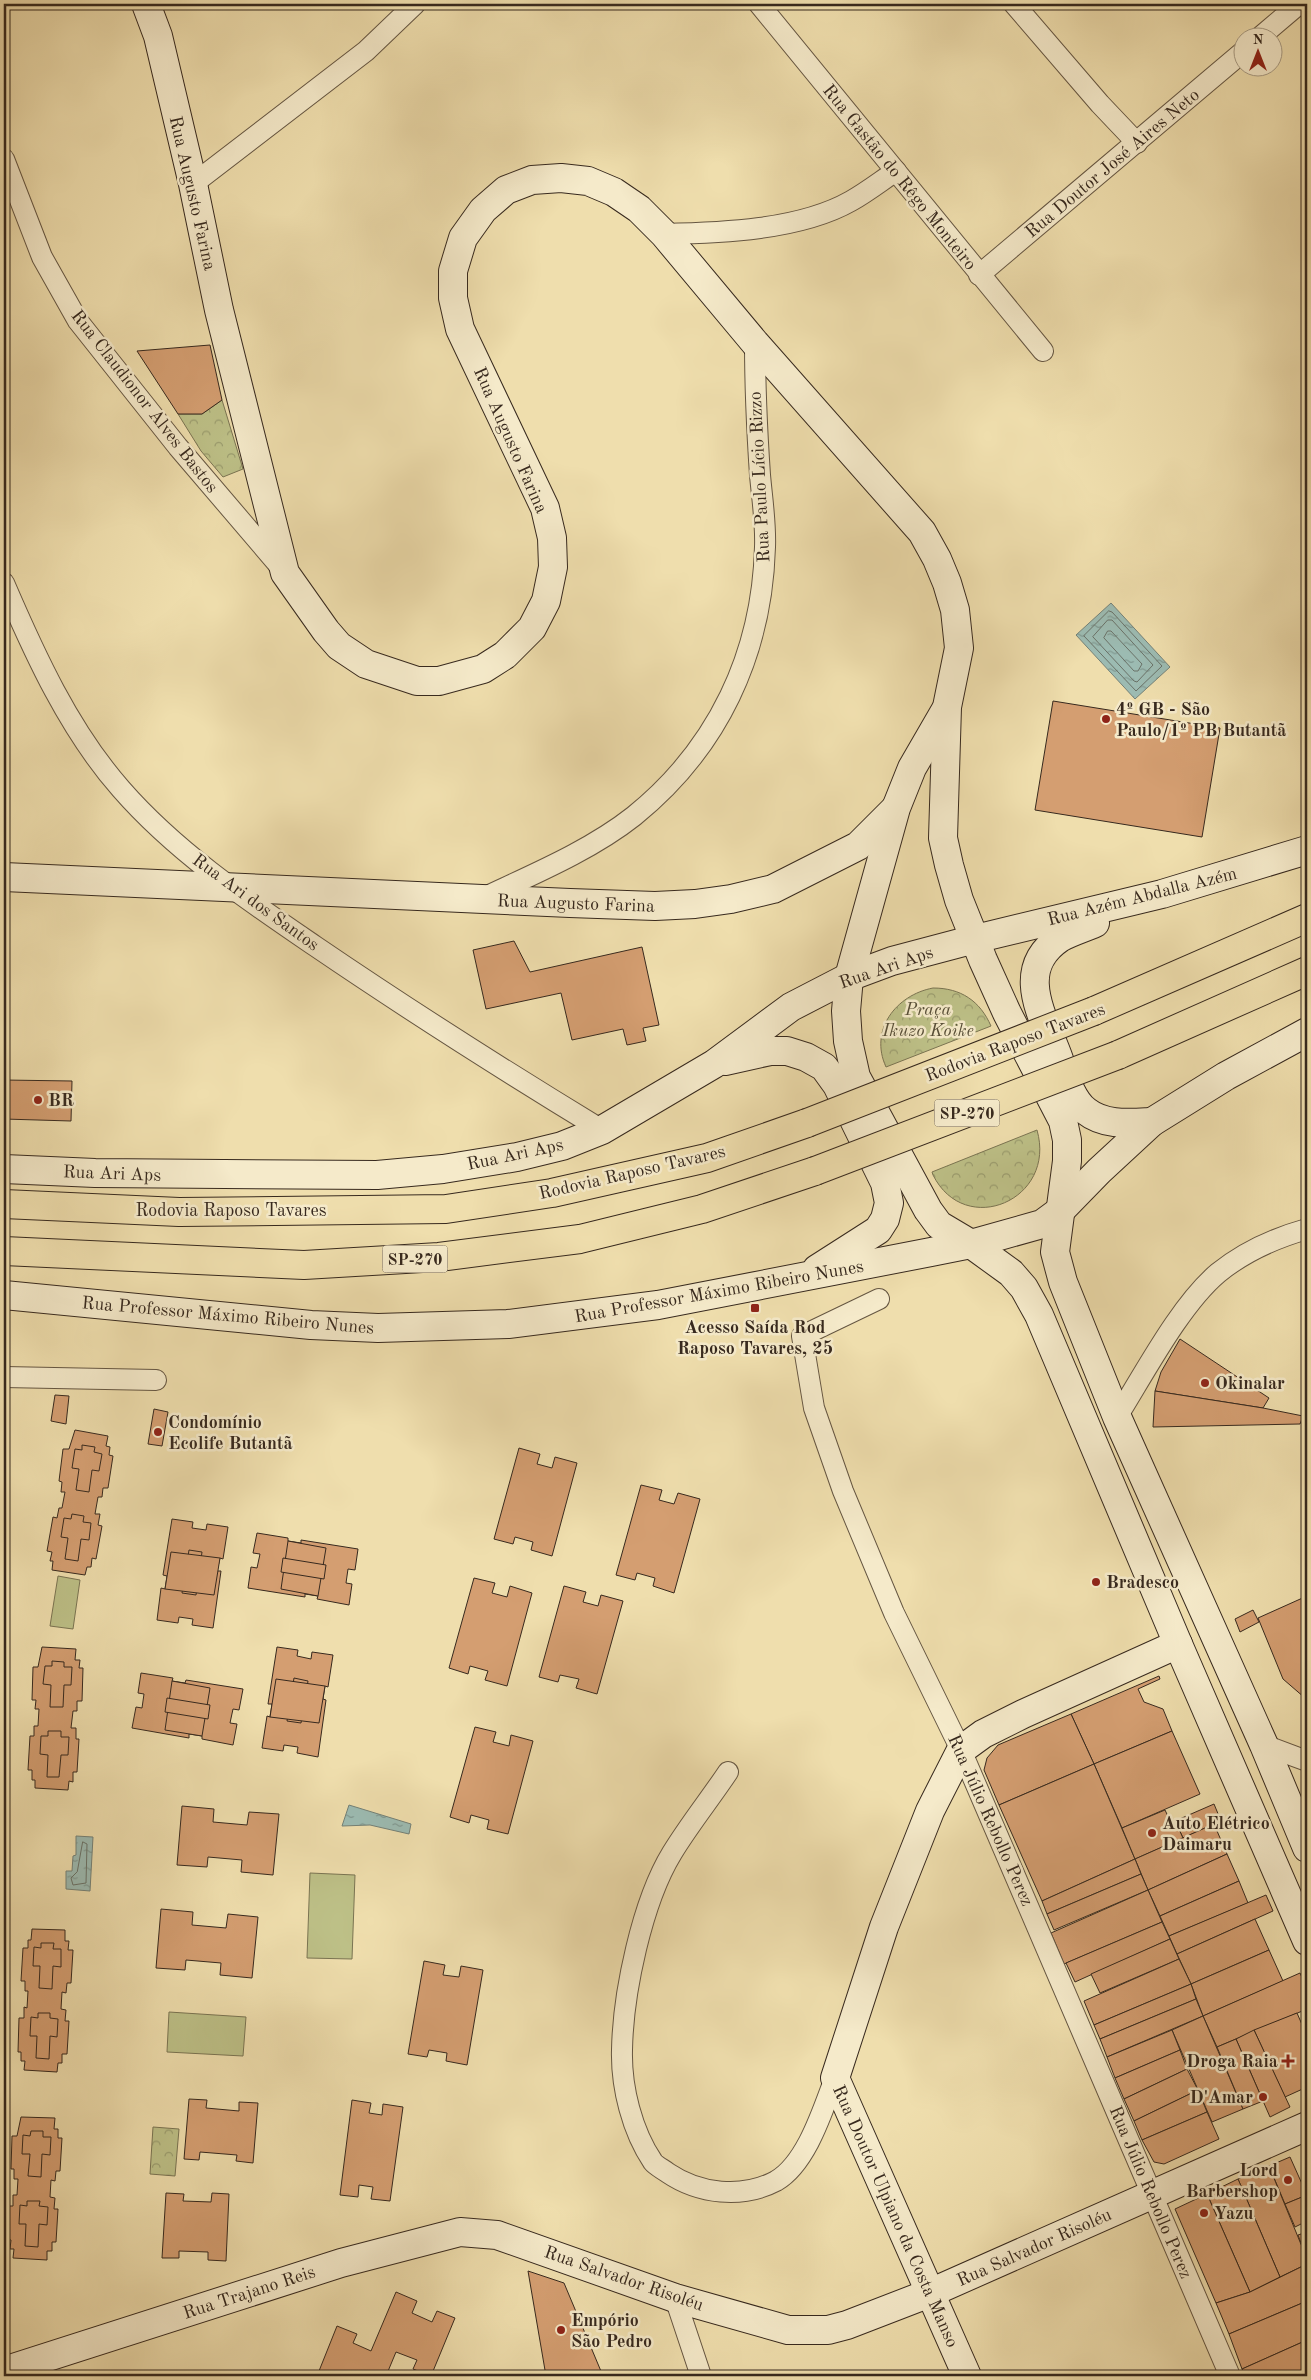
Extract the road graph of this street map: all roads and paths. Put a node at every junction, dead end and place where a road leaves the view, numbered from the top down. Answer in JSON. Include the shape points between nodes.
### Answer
{"nodes":[{"id":1,"x":146,"y":4,"type":"edge"},
{"id":2,"x":415,"y":4,"type":"edge"},
{"id":3,"x":759,"y":4,"type":"edge"},
{"id":4,"x":1014,"y":4,"type":"edge"},
{"id":5,"x":1286,"y":8,"type":"edge"},
{"id":6,"x":1269,"y":28,"type":"edge"},
{"id":7,"x":1234,"y":60,"type":"edge"},
{"id":8,"x":1137,"y":142,"type":"junction"},
{"id":9,"x":4,"y":159,"type":"edge"},
{"id":10,"x":896,"y":171,"type":"junction"},
{"id":11,"x":192,"y":184,"type":"junction"},
{"id":12,"x":664,"y":234,"type":"junction"},
{"id":13,"x":979,"y":275,"type":"junction"},
{"id":14,"x":755,"y":343,"type":"junction"},
{"id":15,"x":1042,"y":351,"type":"dead end"},
{"id":16,"x":285,"y":573,"type":"junction"},
{"id":17,"x":4,"y":583,"type":"edge"},
{"id":18,"x":947,"y":707,"type":"junction"},
{"id":19,"x":896,"y":808,"type":"junction"},
{"id":20,"x":1307,"y":850,"type":"edge"},
{"id":21,"x":4,"y":877,"type":"edge"},
{"id":22,"x":228,"y":886,"type":"junction"},
{"id":23,"x":1162,"y":894,"type":"junction"},
{"id":24,"x":480,"y":899,"type":"junction"},
{"id":25,"x":1307,"y":918,"type":"edge"},
{"id":26,"x":975,"y":939,"type":"junction"},
{"id":27,"x":1307,"y":971,"type":"edge"},
{"id":28,"x":849,"y":977,"type":"junction"},
{"id":29,"x":1307,"y":1032,"type":"edge"},
{"id":30,"x":714,"y":1064,"type":"junction"},
{"id":31,"x":1152,"y":1122,"type":"junction"},
{"id":32,"x":602,"y":1130,"type":"junction"},
{"id":33,"x":4,"y":1169,"type":"edge"},
{"id":34,"x":4,"y":1204,"type":"edge"},
{"id":35,"x":1061,"y":1210,"type":"junction"},
{"id":36,"x":1307,"y":1229,"type":"edge"},
{"id":37,"x":972,"y":1244,"type":"junction"},
{"id":38,"x":4,"y":1251,"type":"edge"},
{"id":39,"x":803,"y":1278,"type":"junction"},
{"id":40,"x":4,"y":1295,"type":"edge"},
{"id":41,"x":879,"y":1299,"type":"dead end"},
{"id":42,"x":4,"y":1377,"type":"edge"},
{"id":43,"x":156,"y":1380,"type":"dead end"},
{"id":44,"x":1117,"y":1418,"type":"junction"},
{"id":45,"x":1178,"y":1644,"type":"junction"},
{"id":46,"x":1264,"y":1745,"type":"junction"},
{"id":47,"x":961,"y":1750,"type":"junction"},
{"id":48,"x":1307,"y":1761,"type":"edge"},
{"id":49,"x":728,"y":1772,"type":"dead end"},
{"id":50,"x":1307,"y":1848,"type":"edge"},
{"id":51,"x":1307,"y":1941,"type":"edge"},
{"id":52,"x":835,"y":2078,"type":"junction"},
{"id":53,"x":1307,"y":2126,"type":"edge"},
{"id":54,"x":1152,"y":2194,"type":"junction"},
{"id":55,"x":497,"y":2234,"type":"joint"},
{"id":56,"x":930,"y":2293,"type":"junction"},
{"id":57,"x":675,"y":2298,"type":"junction"},
{"id":58,"x":4,"y":2371,"type":"edge"},
{"id":59,"x":702,"y":2376,"type":"edge"},
{"id":60,"x":967,"y":2376,"type":"edge"},
{"id":61,"x":1230,"y":2376,"type":"edge"}],
"edges":[{"from":1,"to":11,"type":"street","name":"Rua Augusto Farina","via":[[158,36]]},
{"from":2,"to":11,"type":"street","via":[[366,51]]},
{"from":3,"to":10,"type":"street","name":"Rua Gastão do Rêgo Monteiro"},
{"from":4,"to":8,"type":"street"},
{"from":5,"to":6,"type":"street"},
{"from":7,"to":8,"type":"street","name":"Rua Doutor José Aires Neto"},
{"from":8,"to":13,"type":"street","name":"Rua Doutor José Aires Neto"},
{"from":9,"to":16,"type":"street","name":"Rua Claudionor Alves Bastos","via":[[42,257],[78,321],[178,447]]},
{"from":10,"to":12,"type":"street","via":[[851,201],[818,215],[785,223],[709,233]]},
{"from":10,"to":13,"type":"street","name":"Rua Gastão do Rêgo Monteiro"},
{"from":11,"to":16,"type":"street","name":"Rua Augusto Farina","via":[[219,310]]},
{"from":12,"to":14,"type":"street","name":"Rua Augusto Farina"},
{"from":12,"to":16,"type":"street","name":"Rua Augusto Farina","via":[[639,209],[614,192],[588,181],[561,178],[532,180],[506,190],[483,210],[463,238],[453,270],[453,298],[460,329],[531,476],[545,508],[552,538],[553,567],[546,601],[532,628],[505,656],[483,669],[438,680],[416,680],[366,664],[339,646]]},
{"from":13,"to":15,"type":"street","name":"Rua Gastão do Rêgo Monteiro"},
{"from":14,"to":18,"type":"street","name":"Rua Augusto Farina","via":[[907,514],[937,559],[955,610],[958,648]]},
{"from":14,"to":24,"type":"street","name":"Rua Paulo Lício Rizzo","via":[[755,396],[765,544],[763,586],[756,624],[729,699],[704,744],[670,784],[633,817],[548,868]]},
{"from":17,"to":22,"type":"street","name":"Rua Ari dos Santos","via":[[66,710],[96,756],[121,789]]},
{"from":18,"to":19,"type":"street","name":"Rua Augusto Farina","via":[[912,768]]},
{"from":18,"to":26,"type":"street","name":"Rua Augusto Farina","via":[[944,838],[959,900]]},
{"from":19,"to":24,"type":"street","name":"Rua Augusto Farina","via":[[858,846],[773,889],[731,899],[655,906]]},
{"from":19,"to":28,"type":"street","name":"Rua Augusto Farina"},
{"from":20,"to":23,"type":"street","name":"Rua Azém Abdalla Azém"},
{"from":21,"to":22,"type":"street","name":"Rua Augusto Farina"},
{"from":22,"to":24,"type":"street","name":"Rua Augusto Farina"},
{"from":22,"to":32,"type":"street","name":"Rua Ari dos Santos","via":[[415,1014]]},
{"from":23,"to":26,"type":"street","name":"Rua Azém Abdalla Azém"},
{"from":23,"to":31,"type":"street","via":[[1062,937],[1046,949],[1034,977],[1039,1006],[1071,1090],[1085,1111],[1099,1119],[1117,1123]]},
{"from":25,"to":34,"type":"highway","name":"Rodovia Raposo Tavares","number":"SP-270","bridge":true,"via":[[1094,1011],[807,1123],[707,1158],[552,1193],[446,1209],[179,1212]]},
{"from":26,"to":28,"type":"street","name":"Rua Ari Aps"},
{"from":26,"to":35,"type":"street","name":"Rua Augusto Farina","via":[[1007,1013],[1063,1121],[1067,1161]]},
{"from":27,"to":38,"type":"highway","number":"SP-270","bridge":true,"via":[[1118,1055],[815,1172],[702,1209],[580,1239],[439,1257],[304,1265]]},
{"from":28,"to":30,"type":"street","name":"Rua Ari Aps","via":[[791,1007]]},
{"from":28,"to":37,"type":"street","name":"Rua Augusto Farina","via":[[848,1041],[856,1077],[928,1210],[939,1225]]},
{"from":29,"to":31,"type":"street","name":"Rua Professor Máximo Ribeiro Nunes","via":[[1226,1076]]},
{"from":30,"to":32,"type":"street","name":"Rua Ari Aps"},
{"from":30,"to":39,"type":"street","via":[[787,1051],[824,1067],[837,1085],[885,1183],[888,1203],[885,1219],[878,1230]]},
{"from":31,"to":35,"type":"street","name":"Rua Professor Máximo Ribeiro Nunes"},
{"from":32,"to":33,"type":"street","name":"Rua Ari Aps","via":[[562,1146],[517,1157],[377,1175],[95,1173]]},
{"from":35,"to":37,"type":"street","name":"Rua Professor Máximo Ribeiro Nunes","via":[[1042,1224]]},
{"from":35,"to":44,"type":"street","name":"Rua Augusto Farina","via":[[1056,1252],[1063,1282]]},
{"from":36,"to":44,"type":"street","via":[[1279,1237],[1218,1273],[1174,1327]]},
{"from":37,"to":39,"type":"street","name":"Rua Professor Máximo Ribeiro Nunes"},
{"from":37,"to":45,"type":"street","name":"Rua Augusto Farina","via":[[1011,1273],[1039,1315]]},
{"from":39,"to":40,"type":"street","name":"Rua Professor Máximo Ribeiro Nunes","via":[[658,1306],[582,1316],[508,1324],[378,1328],[227,1318]]},
{"from":41,"to":47,"type":"street","name":"Rua Júlio Rebollo Perez","via":[[802,1336],[814,1408],[843,1491],[894,1613]]},
{"from":42,"to":43,"type":"street"},
{"from":44,"to":46,"type":"street","name":"Rua Augusto Farina"},
{"from":45,"to":47,"type":"street","name":"Rua Doutor Ulpiano da Costa Manso","via":[[1023,1714],[983,1734]]},
{"from":45,"to":51,"type":"street","name":"Rua Augusto Farina"},
{"from":46,"to":48,"type":"street"},
{"from":46,"to":50,"type":"street","name":"Rua Augusto Farina"},
{"from":47,"to":52,"type":"street","name":"Rua Doutor Ulpiano da Costa Manso","via":[[930,1811],[884,1927]]},
{"from":47,"to":54,"type":"street","name":"Rua Júlio Rebollo Perez"},
{"from":49,"to":52,"type":"street","via":[[671,1854],[653,1893],[637,1949],[624,2013],[622,2052],[625,2087],[636,2129],[654,2163],[679,2180],[713,2192],[746,2192],[776,2181],[793,2165],[810,2139]]},
{"from":52,"to":56,"type":"street","name":"Rua Doutor Ulpiano da Costa Manso"},
{"from":53,"to":54,"type":"street","name":"Rua Salvador Risoléu"},
{"from":54,"to":56,"type":"street","name":"Rua Salvador Risoléu"},
{"from":54,"to":61,"type":"street","name":"Rua Júlio Rebollo Perez"},
{"from":55,"to":57,"type":"street","name":"Rua Salvador Risoléu"},
{"from":55,"to":58,"type":"street","name":"Rua Trajano Reis","via":[[460,2232],[341,2263]]},
{"from":56,"to":57,"type":"street","name":"Rua Salvador Risoléu","via":[[847,2325],[808,2331],[788,2330]]},
{"from":56,"to":60,"type":"street","name":"Rua Doutor Ulpiano da Costa Manso"},
{"from":57,"to":59,"type":"street"}]}
